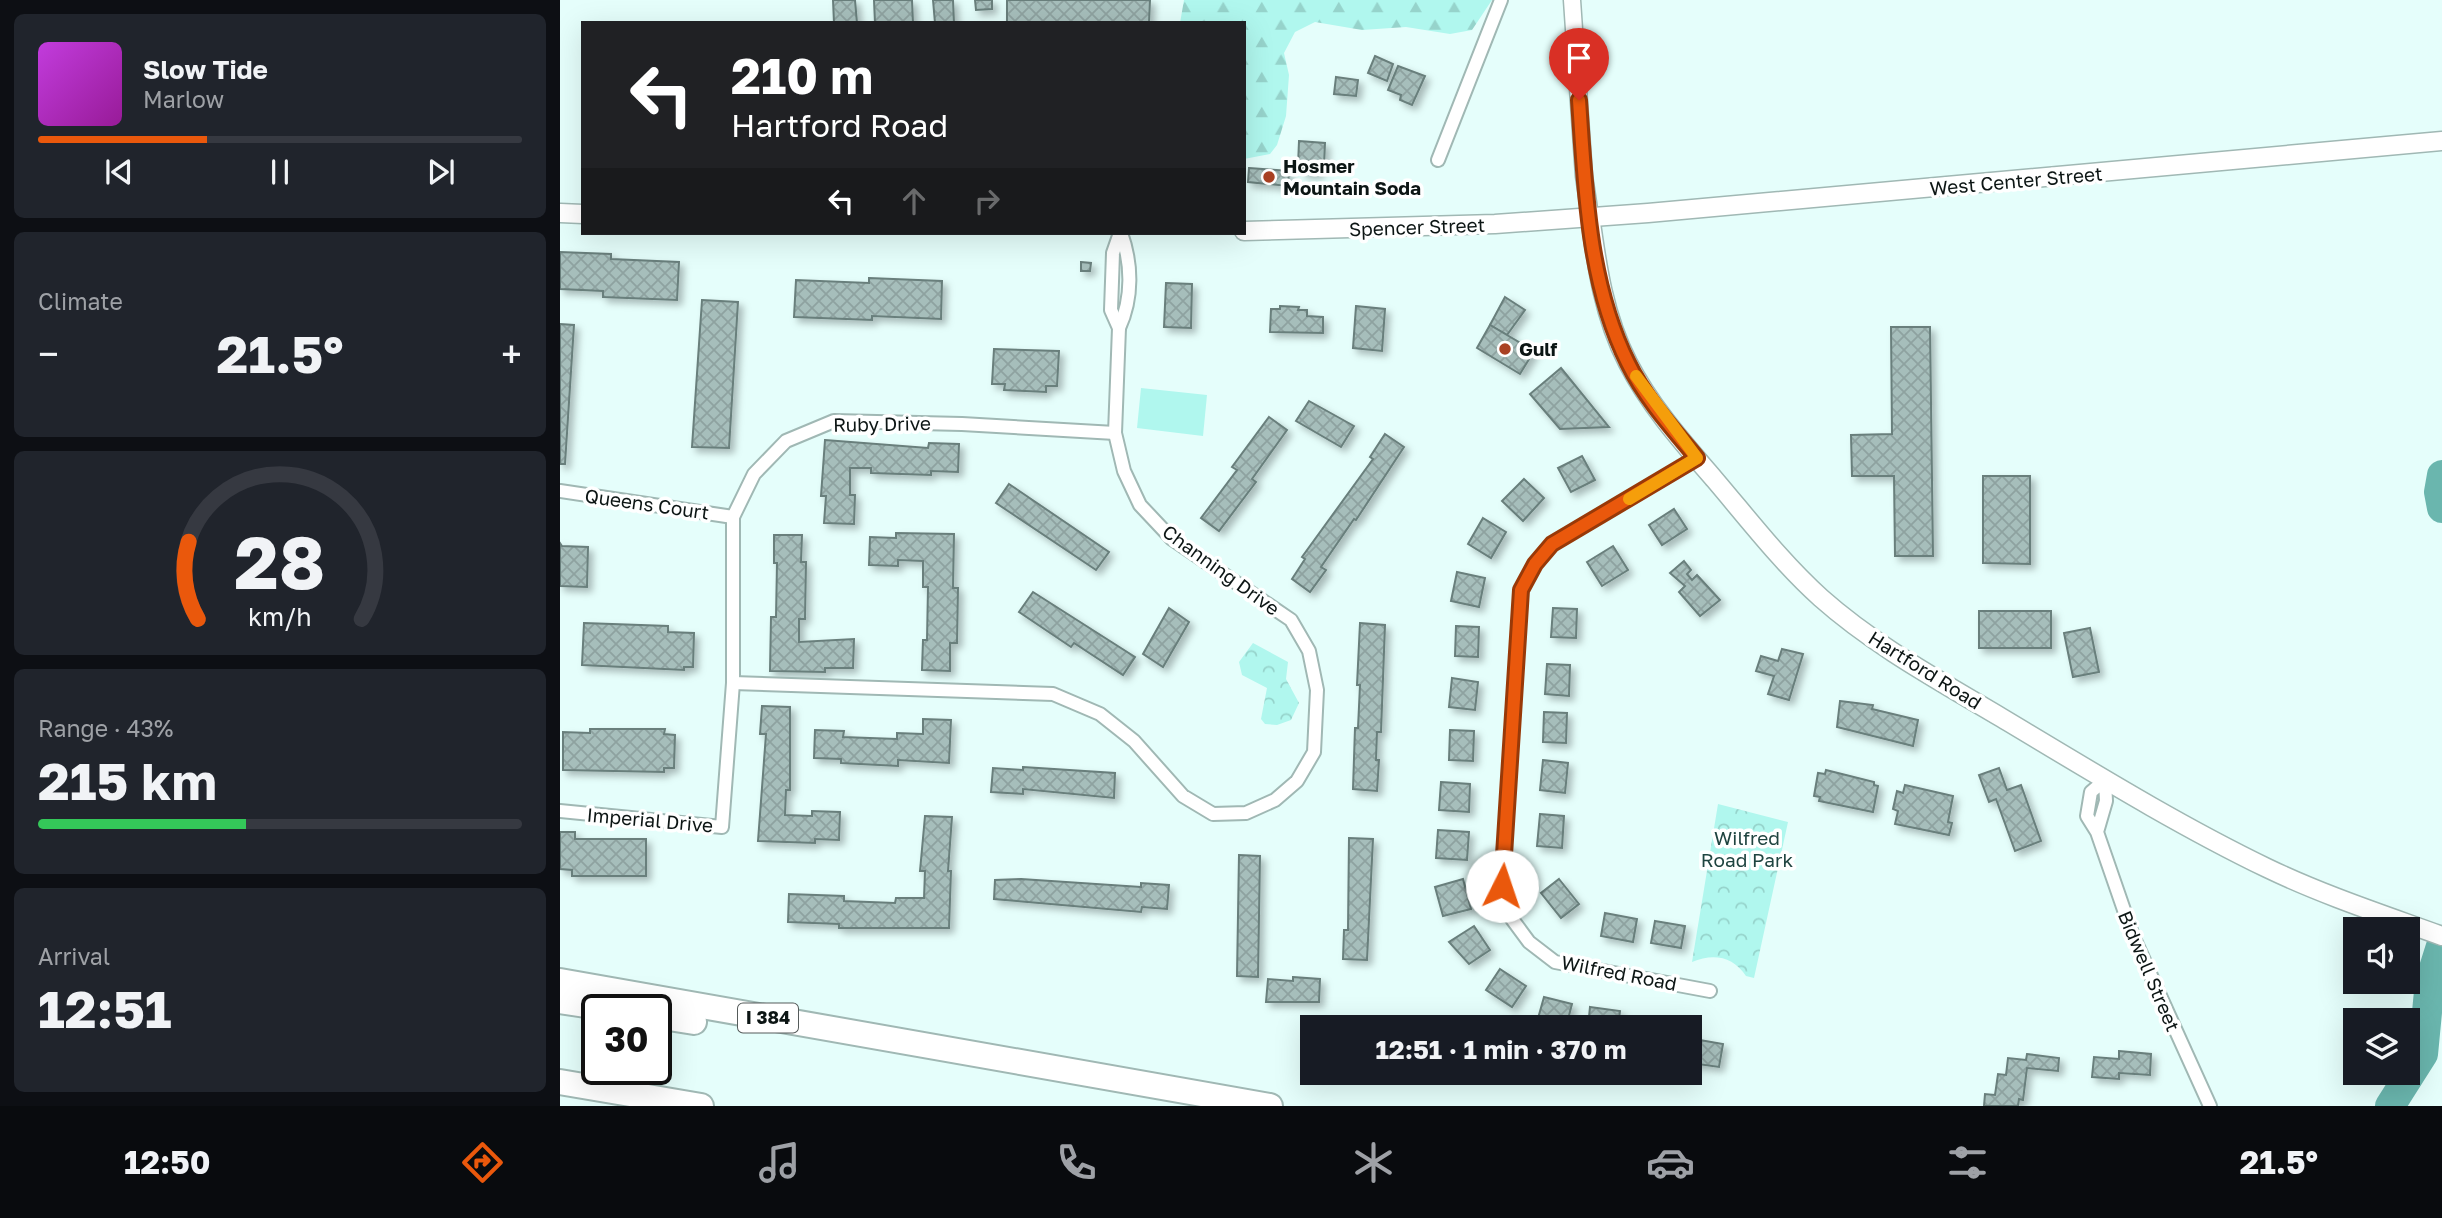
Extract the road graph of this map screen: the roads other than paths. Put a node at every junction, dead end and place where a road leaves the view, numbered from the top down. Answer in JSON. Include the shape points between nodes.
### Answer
{"nodes":[{"id":1,"x":1501,"y":0,"type":"edge"},
{"id":2,"x":1572,"y":0,"type":"edge"},
{"id":3,"x":2442,"y":141,"type":"edge"},
{"id":4,"x":1438,"y":160,"type":"dead end"},
{"id":5,"x":560,"y":213,"type":"edge"},
{"id":6,"x":581,"y":214,"type":"edge"},
{"id":7,"x":1590,"y":216,"type":"junction"},
{"id":8,"x":1246,"y":231,"type":"edge"},
{"id":9,"x":1119,"y":235,"type":"edge"},
{"id":10,"x":1115,"y":433,"type":"junction"},
{"id":11,"x":1697,"y":458,"type":"junction"},
{"id":12,"x":560,"y":491,"type":"edge"},
{"id":13,"x":733,"y":517,"type":"junction"},
{"id":14,"x":733,"y":683,"type":"junction"},
{"id":15,"x":2105,"y":780,"type":"junction"},
{"id":16,"x":560,"y":811,"type":"edge"},
{"id":17,"x":2437,"y":934,"type":"edge"},
{"id":18,"x":560,"y":982,"type":"edge"},
{"id":19,"x":1710,"y":991,"type":"dead end"},
{"id":20,"x":560,"y":1000,"type":"edge"},
{"id":21,"x":581,"y":1004,"type":"edge"},
{"id":22,"x":672,"y":1019,"type":"edge"},
{"id":23,"x":976,"y":1055,"type":"junction"},
{"id":24,"x":560,"y":1082,"type":"edge"},
{"id":25,"x":701,"y":1106,"type":"edge"},
{"id":26,"x":1270,"y":1106,"type":"edge"},
{"id":27,"x":2210,"y":1106,"type":"edge"}],
"edges":[{"from":1,"to":4,"type":"street"},
{"from":2,"to":7,"type":"street"},
{"from":3,"to":7,"type":"main road","name":"West Center Street"},
{"from":5,"to":6,"type":"main road"},
{"from":7,"to":8,"type":"main road","name":"Spencer Street"},
{"from":7,"to":11,"type":"main road","name":"Hartford Road","via":[[1597,268],[1623,353],[1656,407]]},
{"from":9,"to":10,"type":"street","name":"Channing Drive","via":[[1113,253],[1111,310],[1119,328]]},
{"from":10,"to":13,"type":"street","name":"Ruby Drive","via":[[834,421],[786,441],[754,474]]},
{"from":10,"to":14,"type":"street","name":"Channing Drive","via":[[1124,471],[1140,505],[1172,539],[1290,620],[1309,651],[1317,690],[1314,752],[1297,781],[1275,800],[1246,813],[1213,814],[1183,796],[1134,741],[1100,714],[1053,694]]},
{"from":11,"to":15,"type":"main road","name":"Hartford Road","via":[[1785,562],[1860,629]]},
{"from":11,"to":19,"type":"street","name":"Wilfred Road","via":[[1552,544],[1521,590],[1502,886],[1512,919],[1529,942],[1555,962]]},
{"from":12,"to":13,"type":"street","name":"Queens Court"},
{"from":13,"to":14,"type":"street","name":"Ruby Drive"},
{"from":14,"to":16,"type":"street","name":"Imperial Drive","via":[[722,827]]},
{"from":15,"to":17,"type":"main road","name":"Hartford Road","via":[[2270,870]]},
{"from":15,"to":27,"type":"street","name":"Bidwell Street","via":[[2091,792],[2086,808],[2090,824],[2097,832],[2133,936]]},
{"from":18,"to":23,"type":"highway","number":"I 384"},
{"from":20,"to":21,"type":"highway"},
{"from":22,"to":23,"type":"highway","via":[[801,1041]]},
{"from":23,"to":26,"type":"highway","number":"I 384"},
{"from":24,"to":25,"type":"highway"}]}
